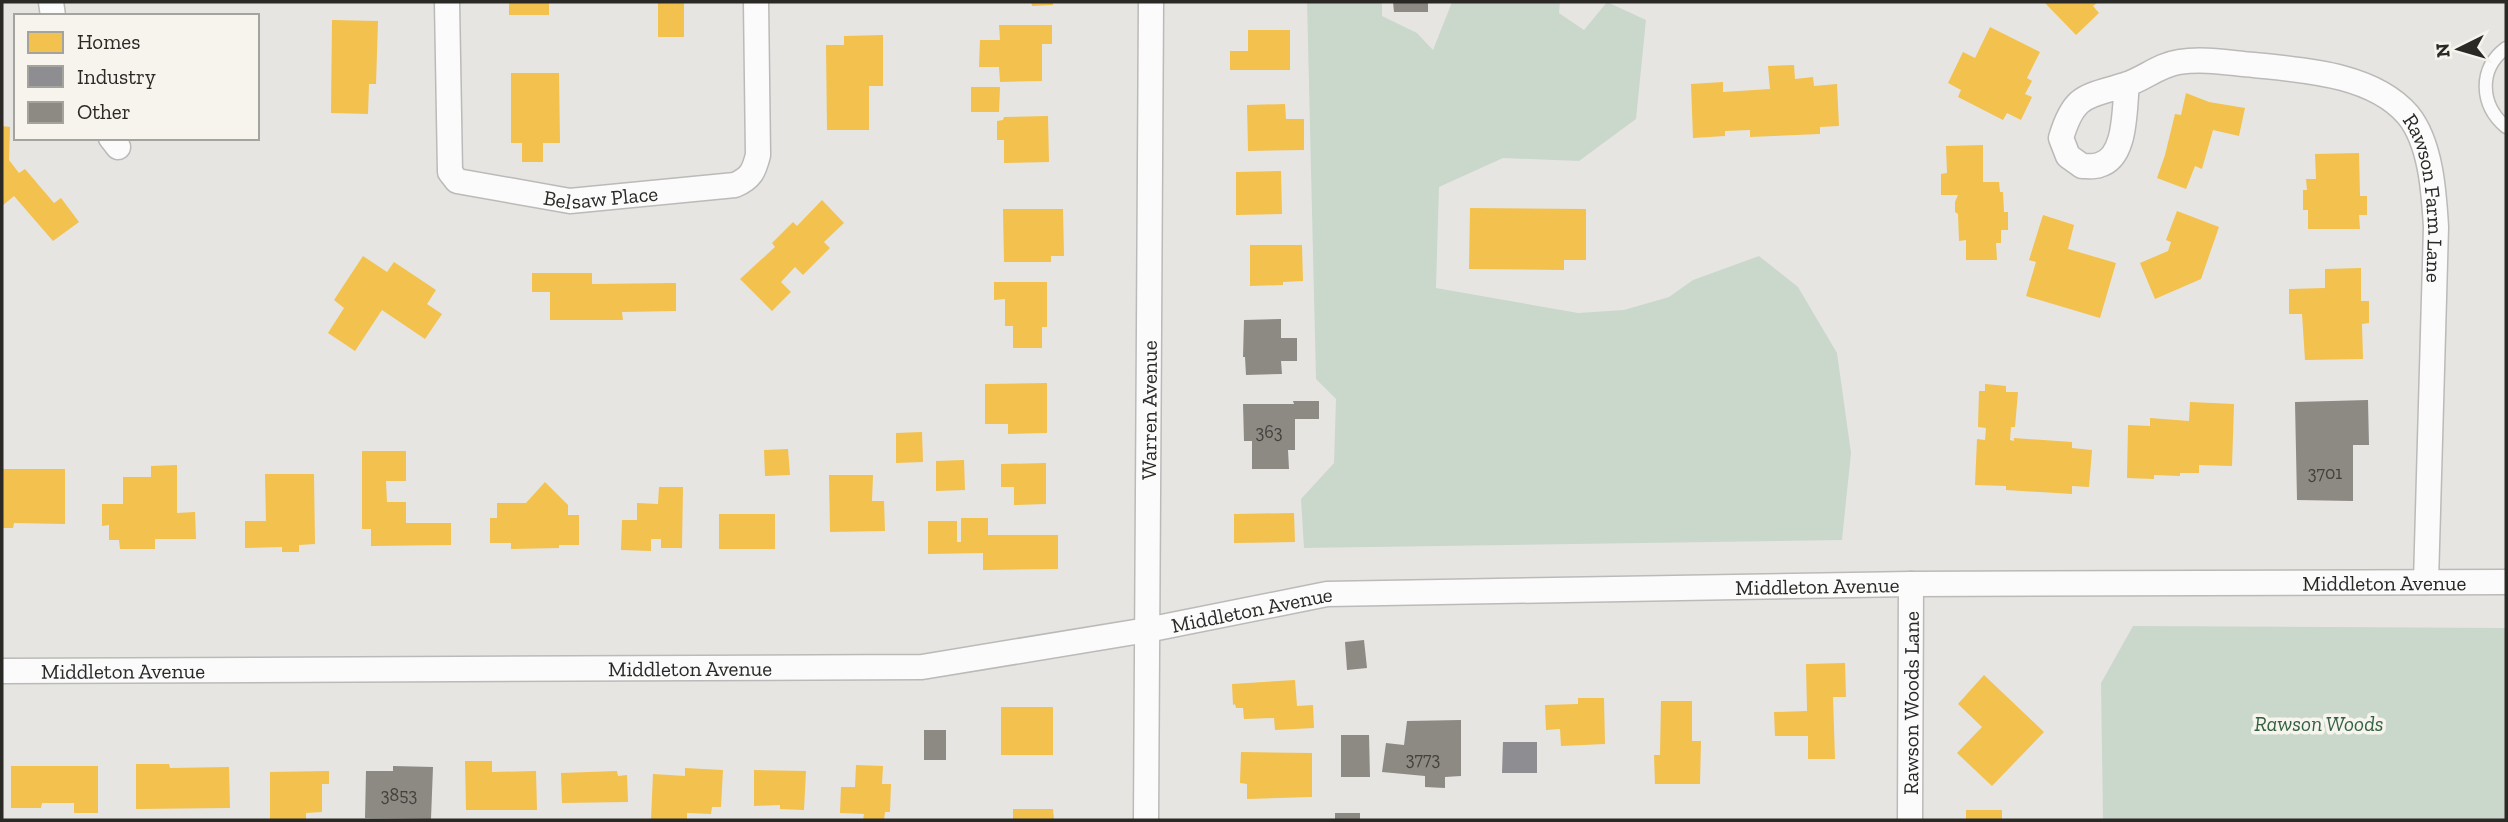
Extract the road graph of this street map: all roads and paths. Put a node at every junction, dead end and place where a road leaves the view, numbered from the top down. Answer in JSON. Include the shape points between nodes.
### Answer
{"nodes":[{"id":1,"x":447,"y":2,"type":"edge"},
{"id":2,"x":756,"y":2,"type":"edge"},
{"id":3,"x":1151,"y":2,"type":"edge"},
{"id":4,"x":2506,"y":47,"type":"edge"},
{"id":5,"x":2127,"y":84,"type":"dead end"},
{"id":6,"x":2506,"y":127,"type":"edge"},
{"id":7,"x":2426,"y":582,"type":"junction"},
{"id":8,"x":2506,"y":582,"type":"edge"},
{"id":9,"x":1912,"y":584,"type":"junction"},
{"id":10,"x":1147,"y":630,"type":"junction"},
{"id":11,"x":2,"y":671,"type":"edge"},
{"id":12,"x":1146,"y":820,"type":"edge"},
{"id":13,"x":1910,"y":820,"type":"edge"}],
"edges":[{"from":1,"to":2,"type":"street","name":"Belsaw Place","via":[[450,172],[457,181],[570,201],[735,185],[754,172],[758,155]]},
{"from":3,"to":10,"type":"street","name":"Warren Avenue"},
{"from":4,"to":6,"type":"lane","via":[[2486,75],[2487,98],[2495,117]]},
{"from":5,"to":7,"type":"street","name":"Rawson Farm Lane","via":[[2179,62],[2309,70],[2375,91],[2409,116],[2431,172],[2436,227]]},
{"from":7,"to":8,"type":"street","name":"Middleton Avenue"},
{"from":7,"to":9,"type":"street","name":"Middleton Avenue"},
{"from":9,"to":10,"type":"street","name":"Middleton Avenue","via":[[1327,594]]},
{"from":9,"to":13,"type":"street","name":"Rawson Woods Lane"},
{"from":10,"to":11,"type":"street","name":"Middleton Avenue","via":[[922,667]]},
{"from":10,"to":12,"type":"street","name":"Warren Avenue"}]}
